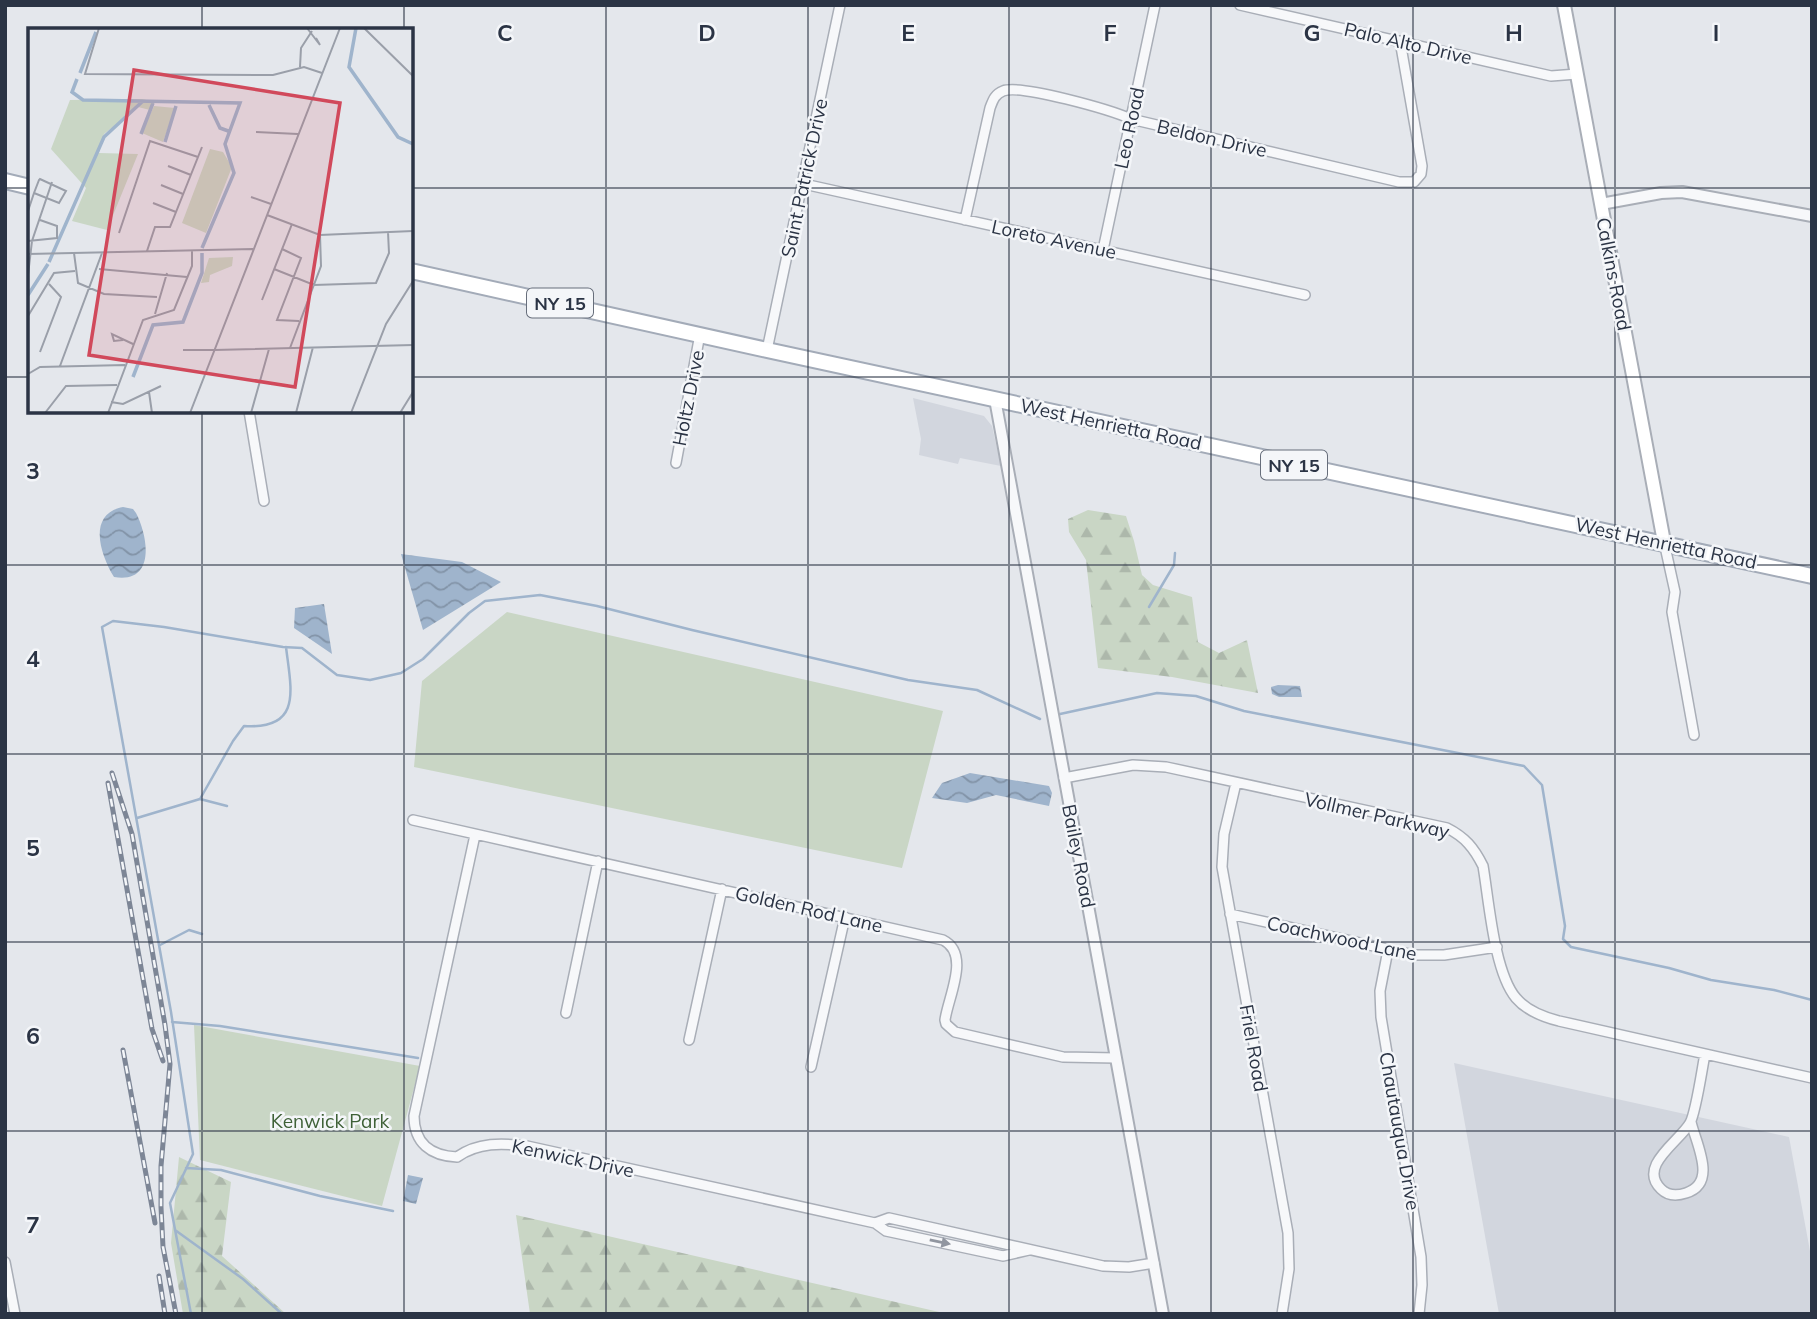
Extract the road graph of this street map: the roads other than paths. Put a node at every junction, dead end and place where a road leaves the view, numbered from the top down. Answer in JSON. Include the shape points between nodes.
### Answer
{"nodes":[{"id":1,"x":840,"y":5,"type":"edge"},
{"id":2,"x":1155,"y":5,"type":"edge"},
{"id":3,"x":1240,"y":5,"type":"edge"},
{"id":4,"x":1564,"y":5,"type":"edge"},
{"id":5,"x":1400,"y":41,"type":"junction"},
{"id":6,"x":1577,"y":74,"type":"junction"},
{"id":7,"x":1131,"y":119,"type":"junction"},
{"id":8,"x":5,"y":181,"type":"edge"},
{"id":9,"x":804,"y":184,"type":"junction"},
{"id":10,"x":28,"y":187,"type":"edge"},
{"id":11,"x":1601,"y":204,"type":"junction"},
{"id":12,"x":1812,"y":216,"type":"edge"},
{"id":13,"x":965,"y":220,"type":"junction"},
{"id":14,"x":1103,"y":250,"type":"junction"},
{"id":15,"x":413,"y":271,"type":"edge"},
{"id":16,"x":1305,"y":295,"type":"dead end"},
{"id":17,"x":700,"y":334,"type":"junction"},
{"id":18,"x":767,"y":350,"type":"junction"},
{"id":19,"x":995,"y":399,"type":"junction"},
{"id":20,"x":249,"y":413,"type":"edge"},
{"id":21,"x":676,"y":463,"type":"dead end"},
{"id":22,"x":264,"y":501,"type":"dead end"},
{"id":23,"x":1664,"y":542,"type":"junction"},
{"id":24,"x":1812,"y":576,"type":"edge"},
{"id":25,"x":1694,"y":735,"type":"dead end"},
{"id":26,"x":1064,"y":778,"type":"junction"},
{"id":27,"x":1236,"y":783,"type":"junction"},
{"id":28,"x":413,"y":820,"type":"dead end"},
{"id":29,"x":475,"y":835,"type":"junction"},
{"id":30,"x":598,"y":861,"type":"junction"},
{"id":31,"x":722,"y":889,"type":"junction"},
{"id":32,"x":1230,"y":915,"type":"junction"},
{"id":33,"x":845,"y":917,"type":"junction"},
{"id":34,"x":1497,"y":947,"type":"junction"},
{"id":35,"x":1388,"y":950,"type":"junction"},
{"id":36,"x":566,"y":1013,"type":"dead end"},
{"id":37,"x":689,"y":1040,"type":"dead end"},
{"id":38,"x":1705,"y":1054,"type":"junction"},
{"id":39,"x":1116,"y":1058,"type":"junction"},
{"id":40,"x":811,"y":1067,"type":"dead end"},
{"id":41,"x":1812,"y":1079,"type":"edge"},
{"id":42,"x":1691,"y":1122,"type":"junction"},
{"id":43,"x":5,"y":1262,"type":"edge"},
{"id":44,"x":1154,"y":1263,"type":"junction"},
{"id":45,"x":15,"y":1314,"type":"edge"},
{"id":46,"x":1163,"y":1314,"type":"edge"},
{"id":47,"x":1282,"y":1314,"type":"edge"},
{"id":48,"x":1419,"y":1314,"type":"edge"}],
"edges":[{"from":1,"to":9,"type":"street","name":"Saint Patrick Drive"},
{"from":2,"to":7,"type":"street","name":"Leo Road"},
{"from":3,"to":5,"type":"street","name":"Palo Alto Drive"},
{"from":4,"to":6,"type":"main road","name":"Calkins Road"},
{"from":5,"to":6,"type":"street","name":"Palo Alto Drive","via":[[1551,76]]},
{"from":5,"to":7,"type":"street","name":"Beldon Drive","via":[[1422,166],[1415,182]]},
{"from":6,"to":11,"type":"main road","name":"Calkins Road"},
{"from":7,"to":13,"type":"street","name":"Beldon Drive","via":[[1023,91],[1001,92],[990,108]]},
{"from":7,"to":14,"type":"street","name":"Leo Road"},
{"from":8,"to":10,"type":"main road"},
{"from":9,"to":13,"type":"street","name":"Loreto Avenue"},
{"from":9,"to":18,"type":"street","name":"Saint Patrick Drive"},
{"from":11,"to":12,"type":"street","via":[[1682,192]]},
{"from":11,"to":23,"type":"main road","name":"Calkins Road"},
{"from":13,"to":14,"type":"street","name":"Loreto Avenue"},
{"from":14,"to":16,"type":"street","name":"Loreto Avenue"},
{"from":15,"to":17,"type":"main road","name":"West Henrietta Road","number":"NY 15"},
{"from":17,"to":18,"type":"main road","name":"West Henrietta Road","number":"NY 15"},
{"from":17,"to":21,"type":"street","name":"Holtz Drive"},
{"from":18,"to":19,"type":"main road","name":"West Henrietta Road","number":"NY 15"},
{"from":19,"to":23,"type":"main road","name":"West Henrietta Road","number":"NY 15"},
{"from":19,"to":26,"type":"street","name":"Bailey Road"},
{"from":20,"to":22,"type":"street"},
{"from":23,"to":24,"type":"main road","name":"West Henrietta Road","number":"NY 15"},
{"from":23,"to":25,"type":"street"},
{"from":26,"to":27,"type":"street","name":"Vollmer Parkway","via":[[1148,765]]},
{"from":26,"to":39,"type":"street","name":"Bailey Road"},
{"from":27,"to":32,"type":"street","name":"Friel Road","via":[[1222,850]]},
{"from":27,"to":34,"type":"street","name":"Vollmer Parkway","via":[[1457,833],[1472,846],[1483,866]]},
{"from":28,"to":29,"type":"street","name":"Golden Rod Lane"},
{"from":29,"to":30,"type":"street","name":"Golden Rod Lane"},
{"from":29,"to":44,"type":"street","name":"Kenwick Drive","via":[[414,1116],[415,1134],[425,1147],[457,1157],[479,1146],[527,1146],[850,1219],[875,1223],[889,1218],[1115,1268]]},
{"from":30,"to":31,"type":"street","name":"Golden Rod Lane"},
{"from":30,"to":36,"type":"street"},
{"from":31,"to":33,"type":"street","name":"Golden Rod Lane"},
{"from":31,"to":37,"type":"street"},
{"from":32,"to":35,"type":"street","name":"Coachwood Lane"},
{"from":32,"to":47,"type":"street","name":"Friel Road","via":[[1288,1233],[1289,1269]]},
{"from":33,"to":39,"type":"street","name":"Golden Rod Lane","via":[[937,938],[953,946],[957,967],[945,1020],[955,1032],[1063,1057]]},
{"from":33,"to":40,"type":"street"},
{"from":34,"to":35,"type":"street","name":"Coachwood Lane","via":[[1444,955]]},
{"from":34,"to":38,"type":"street","name":"Vollmer Parkway","via":[[1511,991],[1536,1013]]},
{"from":35,"to":48,"type":"street","name":"Chautauqua Drive","via":[[1380,991],[1381,1017],[1421,1257]]},
{"from":38,"to":41,"type":"street","name":"Vollmer Parkway"},
{"from":38,"to":42,"type":"street"},
{"from":39,"to":44,"type":"street","name":"Bailey Road"},
{"from":42,"to":42,"type":"street","via":[[1657,1163],[1654,1176],[1668,1194],[1693,1191],[1704,1174]]},
{"from":43,"to":45,"type":"street"},
{"from":44,"to":46,"type":"street","name":"Bailey Road"}]}
